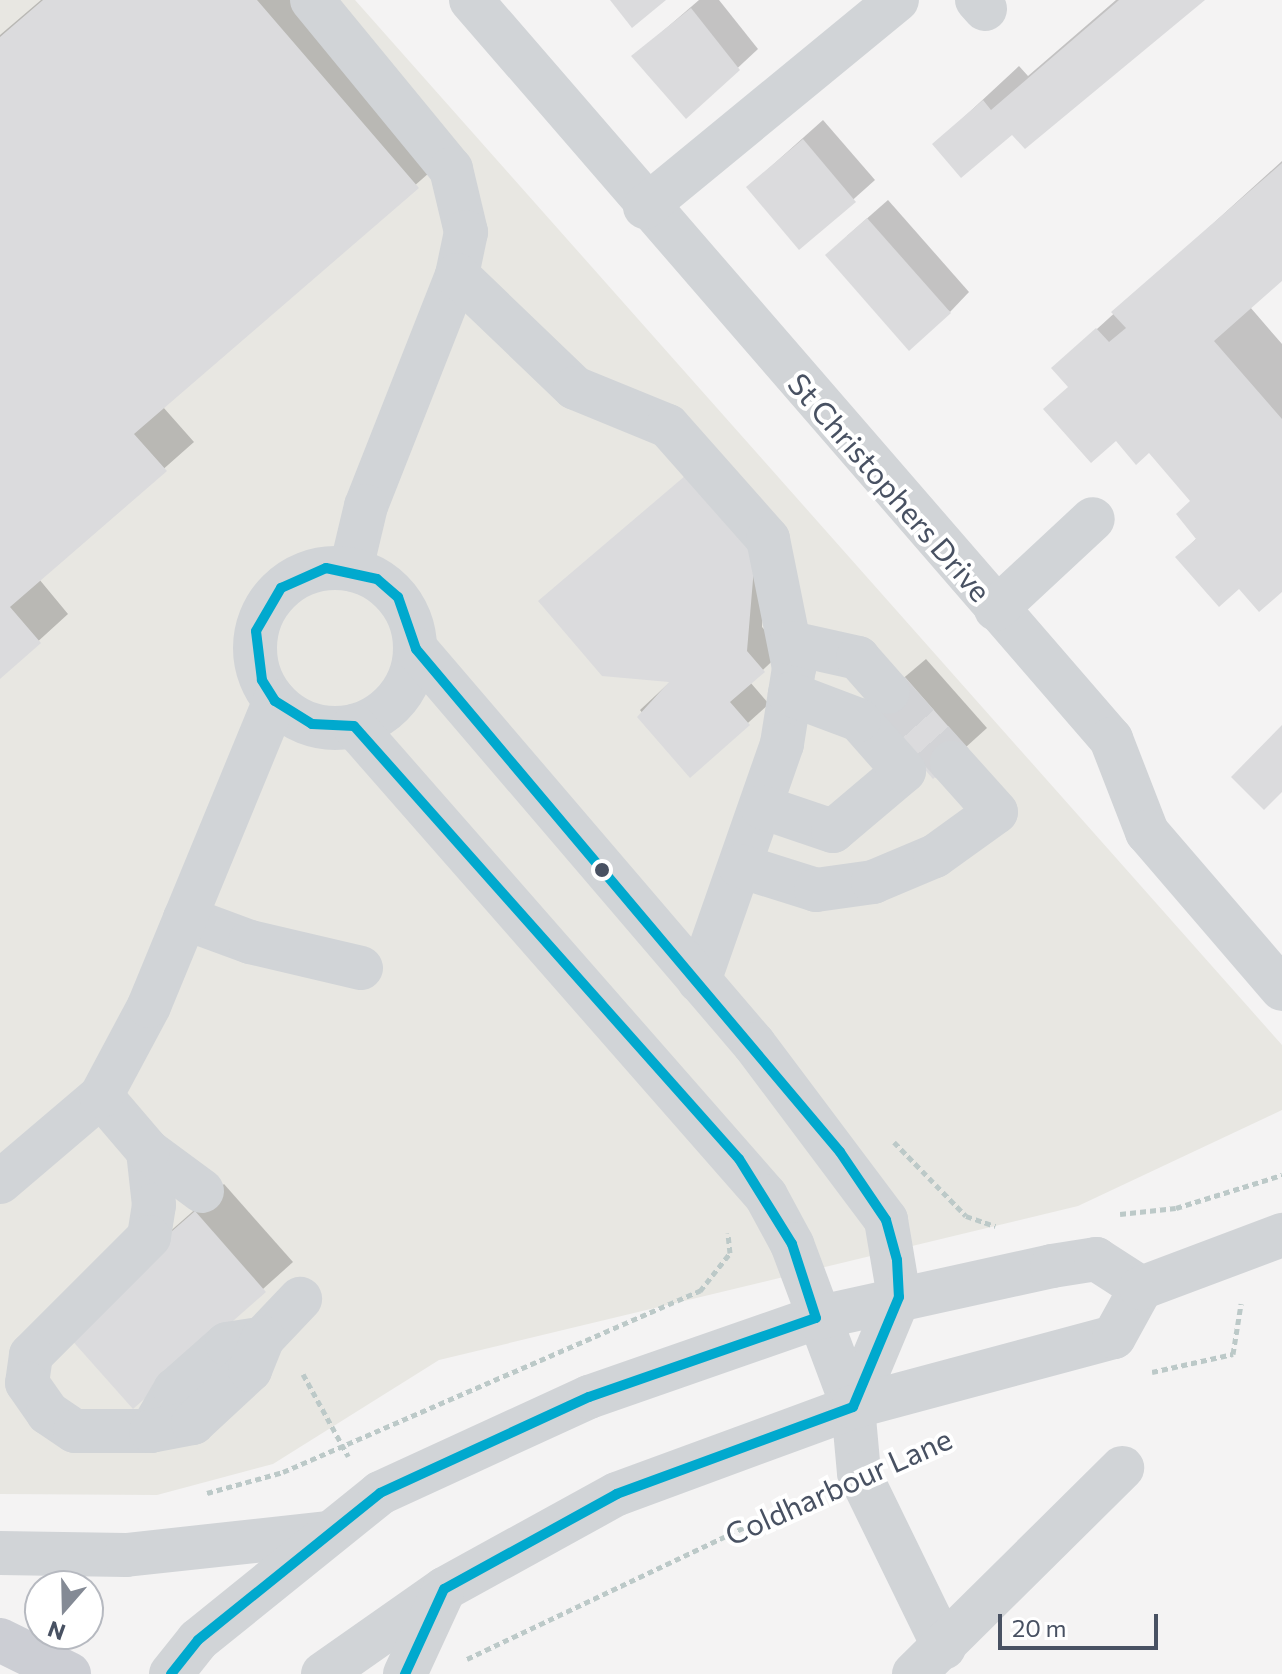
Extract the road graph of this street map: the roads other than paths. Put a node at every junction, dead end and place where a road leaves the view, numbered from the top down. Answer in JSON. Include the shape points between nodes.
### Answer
{"nodes":[{"id":1,"x":312,"y":0,"type":"edge"},
{"id":2,"x":471,"y":0,"type":"edge"},
{"id":3,"x":897,"y":0,"type":"edge"},
{"id":4,"x":645,"y":207,"type":"junction"},
{"id":5,"x":457,"y":275,"type":"junction"},
{"id":6,"x":1093,"y":519,"type":"dead end"},
{"id":7,"x":351,"y":569,"type":"junction"},
{"id":8,"x":996,"y":609,"type":"junction"},
{"id":9,"x":791,"y":643,"type":"junction"},
{"id":10,"x":416,"y":649,"type":"junction"},
{"id":11,"x":888,"y":692,"type":"tunnel mouth"},
{"id":12,"x":790,"y":694,"type":"junction"},
{"id":13,"x":275,"y":701,"type":"junction"},
{"id":14,"x":354,"y":726,"type":"junction"},
{"id":15,"x":952,"y":763,"type":"tunnel mouth"},
{"id":16,"x":762,"y":807,"type":"junction"},
{"id":17,"x":740,"y":866,"type":"junction"},
{"id":18,"x":185,"y":918,"type":"junction"},
{"id":19,"x":361,"y":968,"type":"dead end"},
{"id":20,"x":699,"y":981,"type":"junction"},
{"id":21,"x":1282,"y":989,"type":"edge"},
{"id":22,"x":101,"y":1096,"type":"junction"},
{"id":23,"x":148,"y":1151,"type":"junction"},
{"id":24,"x":0,"y":1182,"type":"edge"},
{"id":25,"x":202,"y":1191,"type":"dead end"},
{"id":26,"x":1263,"y":1243,"type":"edge"},
{"id":27,"x":1141,"y":1288,"type":"junction"},
{"id":28,"x":899,"y":1297,"type":"junction"},
{"id":29,"x":300,"y":1299,"type":"dead end"},
{"id":30,"x":816,"y":1318,"type":"junction"},
{"id":31,"x":853,"y":1407,"type":"junction"},
{"id":32,"x":1122,"y":1468,"type":"dead end"},
{"id":33,"x":327,"y":1533,"type":"junction"},
{"id":34,"x":0,"y":1553,"type":"edge"},
{"id":35,"x":444,"y":1589,"type":"junction"},
{"id":36,"x":0,"y":1640,"type":"edge"},
{"id":37,"x":929,"y":1660,"type":"edge"},
{"id":38,"x":69,"y":1674,"type":"edge"},
{"id":39,"x":171,"y":1674,"type":"edge"},
{"id":40,"x":323,"y":1674,"type":"edge"},
{"id":41,"x":405,"y":1674,"type":"edge"}],
"edges":[{"from":1,"to":5,"type":"street","via":[[451,169],[466,232]]},
{"from":2,"to":4,"type":"street","name":"St Christophers Drive"},
{"from":3,"to":4,"type":"street"},
{"from":4,"to":8,"type":"street","name":"St Christophers Drive"},
{"from":5,"to":7,"type":"street","via":[[366,506]]},
{"from":5,"to":9,"type":"street","via":[[575,388],[668,426],[768,539]]},
{"from":6,"to":8,"type":"street"},
{"from":7,"to":10,"type":"street","via":[[398,597]]},
{"from":7,"to":13,"type":"street","via":[[302,574],[265,607],[255,656]]},
{"from":8,"to":21,"type":"street","name":"St Christophers Drive","via":[[1111,739],[1147,832],[1175,870]]},
{"from":9,"to":11,"type":"street","via":[[858,658]]},
{"from":9,"to":12,"type":"street"},
{"from":10,"to":14,"type":"street","via":[[398,698]]},
{"from":10,"to":20,"type":"street"},
{"from":12,"to":16,"type":"street"},
{"from":12,"to":16,"type":"street","via":[[859,720],[904,771],[833,831]]},
{"from":13,"to":14,"type":"street","via":[[312,724]]},
{"from":13,"to":18,"type":"street"},
{"from":14,"to":30,"type":"street","via":[[739,1159],[792,1244]]},
{"from":15,"to":17,"type":"street","via":[[996,812],[935,856],[873,882],[816,890]]},
{"from":16,"to":17,"type":"street"},
{"from":17,"to":20,"type":"street"},
{"from":18,"to":19,"type":"street","via":[[250,942]]},
{"from":18,"to":22,"type":"street"},
{"from":20,"to":28,"type":"street","via":[[840,1152],[886,1220]]},
{"from":22,"to":23,"type":"street"},
{"from":22,"to":24,"type":"street"},
{"from":23,"to":25,"type":"street"},
{"from":23,"to":29,"type":"street","via":[[154,1205],[149,1237],[31,1355],[27,1383],[48,1413],[75,1431],[151,1431],[193,1423],[250,1370],[265,1335]]},
{"from":26,"to":27,"type":"street"},
{"from":27,"to":28,"type":"street","via":[[1096,1259]]},
{"from":27,"to":31,"type":"street","name":"Coldharbour Lane","via":[[1114,1337]]},
{"from":28,"to":30,"type":"street"},
{"from":28,"to":31,"type":"street"},
{"from":30,"to":31,"type":"street"},
{"from":30,"to":33,"type":"street","via":[[589,1397],[373,1498]]},
{"from":31,"to":35,"type":"street","name":"Coldharbour Lane","via":[[617,1494]]},
{"from":31,"to":37,"type":"street","via":[[859,1473]]},
{"from":32,"to":37,"type":"street"},
{"from":33,"to":34,"type":"street","via":[[126,1555]]},
{"from":33,"to":39,"type":"street","via":[[198,1640]]},
{"from":35,"to":40,"type":"street","name":"Coldharbour Lane"},
{"from":35,"to":41,"type":"street"},
{"from":36,"to":38,"type":"main road"}]}
